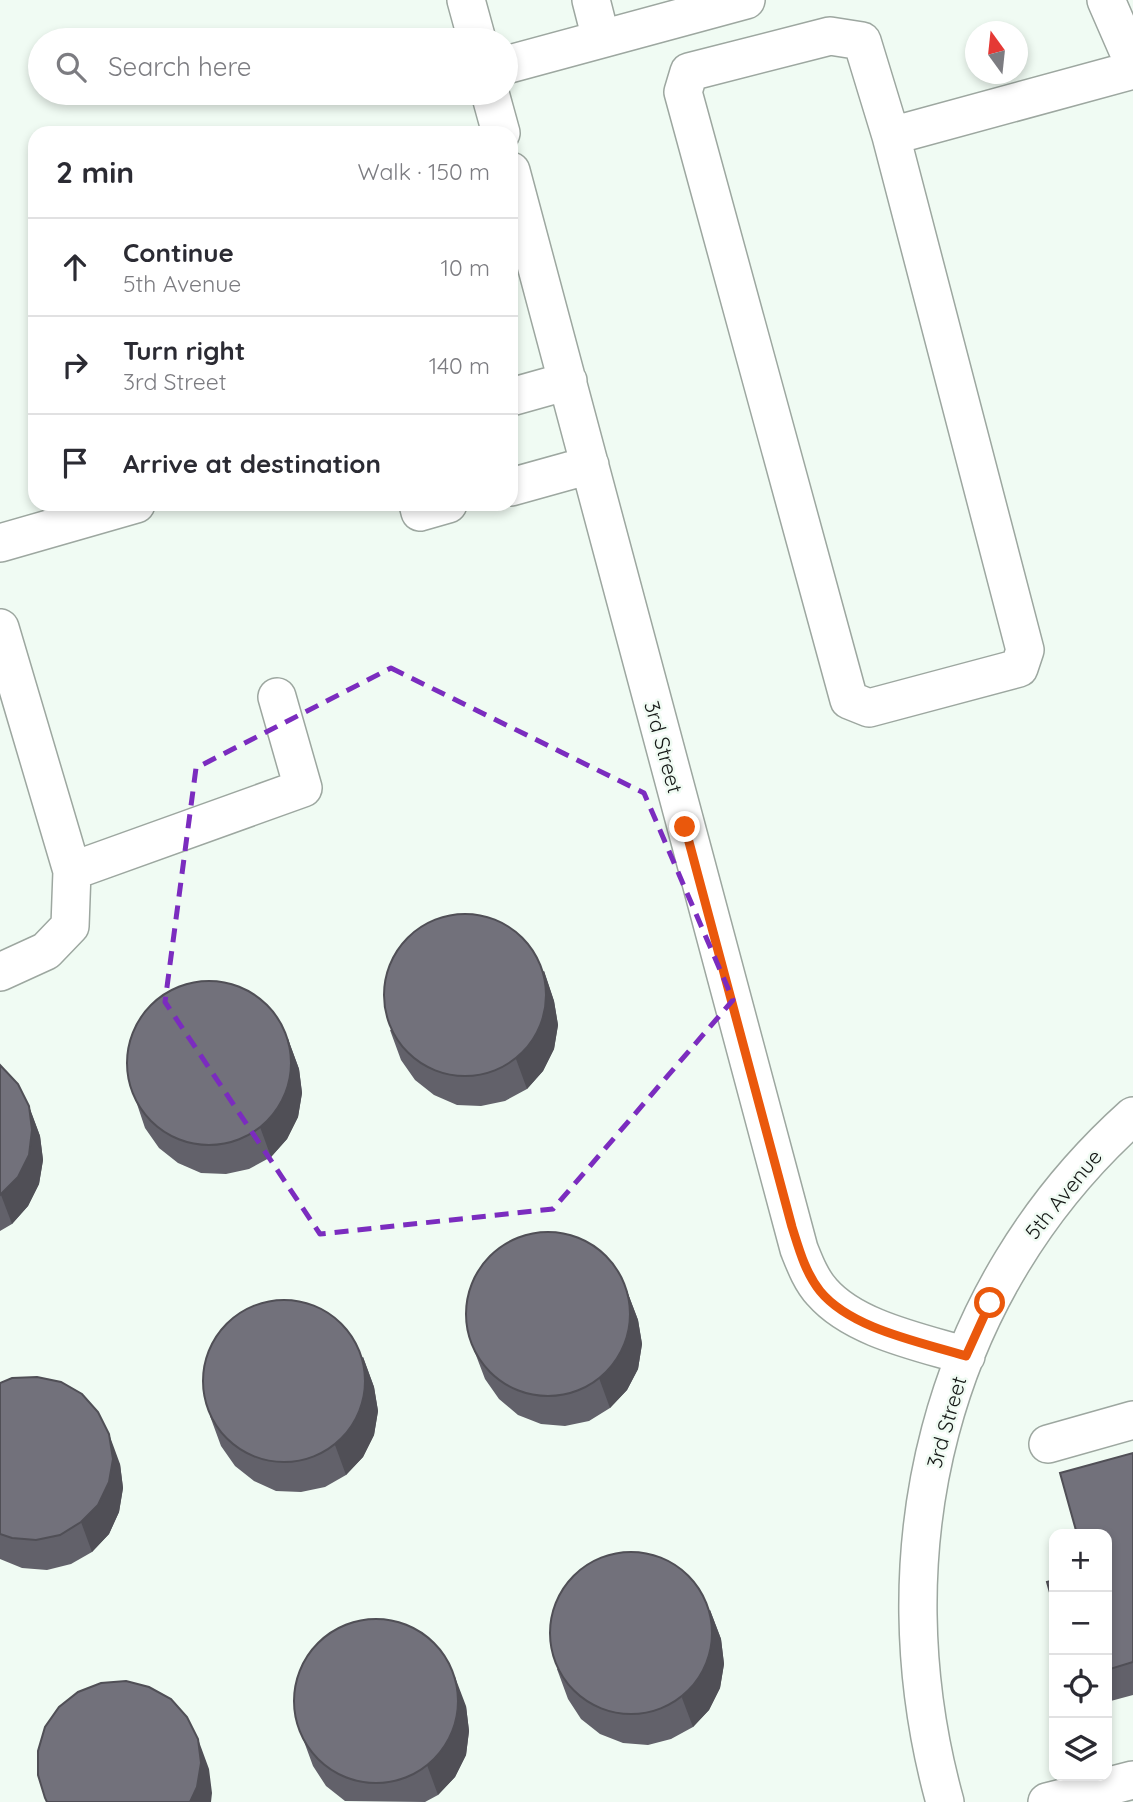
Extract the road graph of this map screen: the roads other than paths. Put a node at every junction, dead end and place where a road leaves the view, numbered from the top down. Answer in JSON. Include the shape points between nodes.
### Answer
{"nodes":[{"id":1,"x":466,"y":0,"type":"edge"},
{"id":2,"x":591,"y":0,"type":"edge"},
{"id":3,"x":746,"y":0,"type":"edge"},
{"id":4,"x":1106,"y":0,"type":"edge"},
{"id":5,"x":685,"y":8,"type":"edge"},
{"id":6,"x":474,"y":28,"type":"edge"},
{"id":7,"x":601,"y":39,"type":"junction"},
{"id":8,"x":518,"y":62,"type":"edge"},
{"id":9,"x":1133,"y":62,"type":"edge"},
{"id":10,"x":1133,"y":70,"type":"edge"},
{"id":11,"x":493,"y":105,"type":"edge"},
{"id":12,"x":499,"y":126,"type":"edge"},
{"id":13,"x":891,"y":136,"type":"junction"},
{"id":14,"x":518,"y":197,"type":"edge"},
{"id":15,"x":568,"y":382,"type":"junction"},
{"id":16,"x":518,"y":395,"type":"edge"},
{"id":17,"x":590,"y":465,"type":"junction"},
{"id":18,"x":518,"y":485,"type":"edge"},
{"id":19,"x":112,"y":511,"type":"edge"},
{"id":20,"x":0,"y":543,"type":"edge"},
{"id":21,"x":0,"y":628,"type":"edge"},
{"id":22,"x":277,"y":697,"type":"dead end"},
{"id":23,"x":72,"y":871,"type":"junction"},
{"id":24,"x":0,"y":972,"type":"edge"},
{"id":25,"x":1133,"y":1116,"type":"edge"},
{"id":26,"x":966,"y":1356,"type":"junction"},
{"id":27,"x":1133,"y":1420,"type":"edge"},
{"id":28,"x":1048,"y":1444,"type":"dead end"},
{"id":29,"x":1133,"y":1780,"type":"edge"},
{"id":30,"x":945,"y":1802,"type":"edge"},
{"id":31,"x":1047,"y":1802,"type":"edge"}],
"edges":[{"from":1,"to":6,"type":"street"},
{"from":2,"to":7,"type":"street"},
{"from":3,"to":5,"type":"street"},
{"from":4,"to":9,"type":"street"},
{"from":5,"to":7,"type":"street"},
{"from":7,"to":8,"type":"street"},
{"from":10,"to":13,"type":"street"},
{"from":11,"to":12,"type":"street"},
{"from":13,"to":13,"type":"street","via":[[862,41],[830,36],[689,72],[683,92],[849,700],[869,708],[1019,668],[1025,650]]},
{"from":14,"to":15,"type":"street","name":"3rd Street"},
{"from":15,"to":16,"type":"street"},
{"from":15,"to":17,"type":"street","name":"3rd Street"},
{"from":17,"to":18,"type":"street"},
{"from":17,"to":26,"type":"street","name":"3rd Street","via":[[806,1267],[820,1291],[851,1315]]},
{"from":19,"to":20,"type":"street"},
{"from":21,"to":23,"type":"street"},
{"from":22,"to":23,"type":"street","via":[[303,789]]},
{"from":23,"to":24,"type":"street","via":[[70,926],[46,951]]},
{"from":25,"to":26,"type":"street","name":"5th Avenue","via":[[1083,1164],[1041,1215],[990,1303]]},
{"from":26,"to":30,"type":"street","name":"3rd Street","via":[[939,1435],[925,1505],[918,1579],[920,1667]]},
{"from":27,"to":28,"type":"street"},
{"from":29,"to":31,"type":"street"}]}
